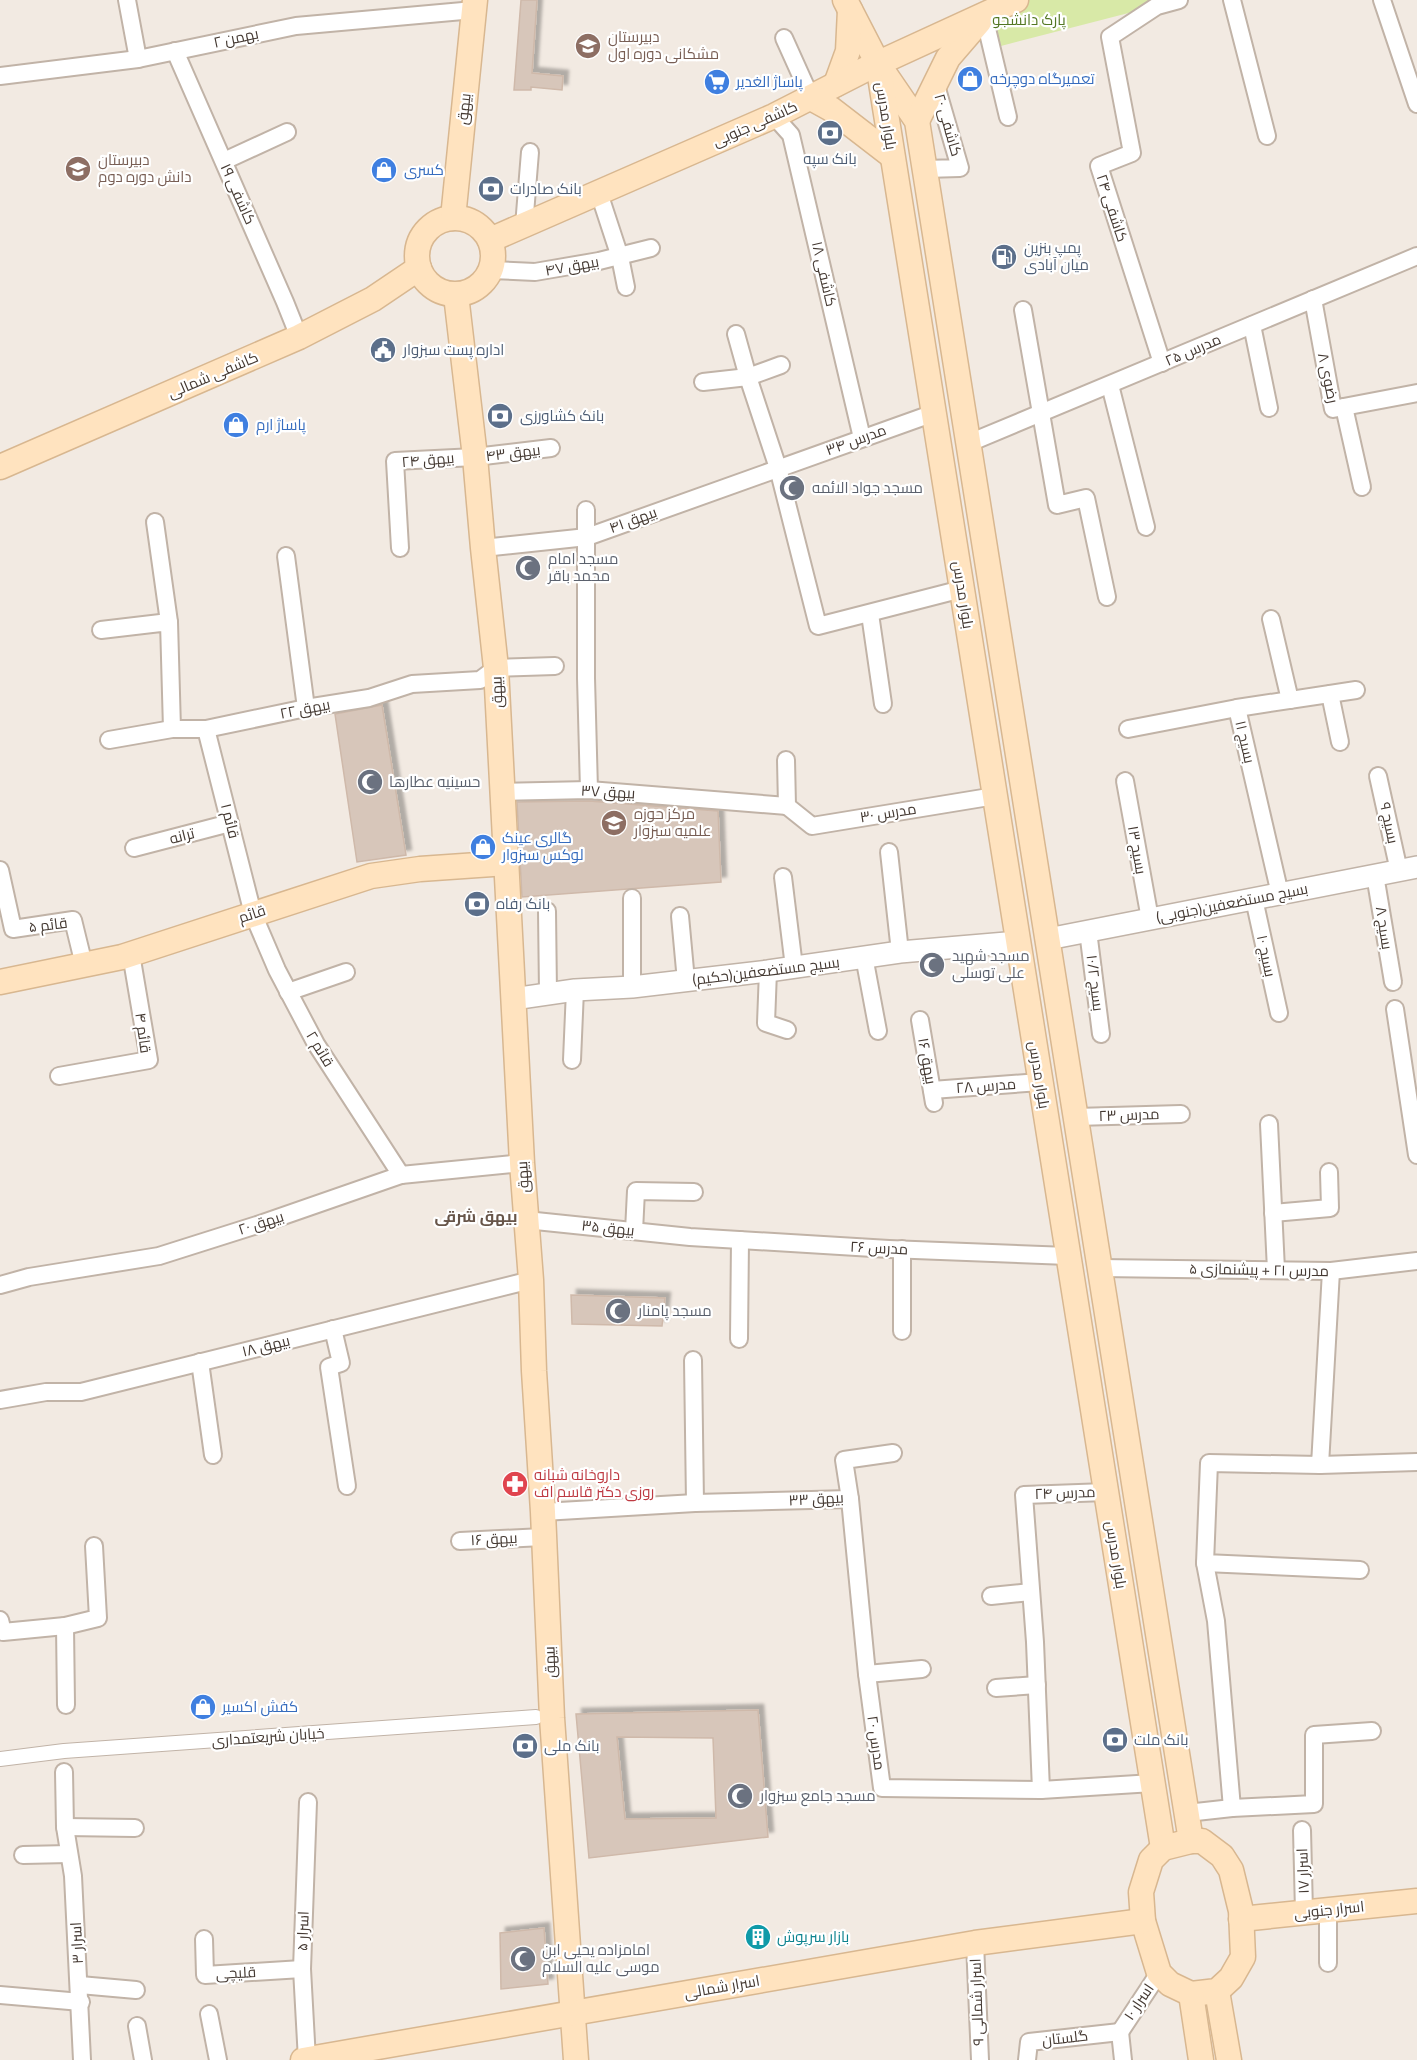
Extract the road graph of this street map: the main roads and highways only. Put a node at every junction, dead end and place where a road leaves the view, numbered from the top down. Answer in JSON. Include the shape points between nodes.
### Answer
{"nodes":[{"id":1,"x":847,"y":3,"type":"edge"},
{"id":2,"x":475,"y":5,"type":"edge"},
{"id":3,"x":1002,"y":5,"type":"edge"},
{"id":4,"x":878,"y":64,"type":"junction"},
{"id":5,"x":836,"y":84,"type":"junction"},
{"id":6,"x":811,"y":98,"type":"junction"},
{"id":7,"x":917,"y":121,"type":"junction"},
{"id":8,"x":892,"y":156,"type":"junction"},
{"id":9,"x":453,"y":218,"type":"junction"},
{"id":10,"x":490,"y":240,"type":"junction"},
{"id":11,"x":419,"y":268,"type":"junction"},
{"id":12,"x":456,"y":295,"type":"junction"},
{"id":13,"x":0,"y":466,"type":"edge"},
{"id":14,"x":1013,"y":722,"type":"junction"},
{"id":15,"x":984,"y":728,"type":"junction"},
{"id":16,"x":507,"y":863,"type":"junction"},
{"id":17,"x":0,"y":982,"type":"edge"},
{"id":18,"x":1078,"y":1128,"type":"junction"},
{"id":19,"x":1051,"y":1146,"type":"junction"},
{"id":20,"x":1191,"y":1841,"type":"junction"},
{"id":21,"x":1163,"y":1848,"type":"junction"},
{"id":22,"x":1417,"y":1901,"type":"edge"},
{"id":23,"x":1241,"y":1919,"type":"junction"},
{"id":24,"x":1143,"y":1921,"type":"junction"},
{"id":25,"x":1217,"y":1991,"type":"junction"},
{"id":26,"x":1191,"y":1994,"type":"junction"},
{"id":27,"x":574,"y":2012,"type":"junction"},
{"id":28,"x":306,"y":2060,"type":"edge"},
{"id":29,"x":576,"y":2060,"type":"edge"},
{"id":30,"x":1201,"y":2060,"type":"edge"},
{"id":31,"x":1229,"y":2060,"type":"edge"}],
"edges":[{"from":1,"to":4,"type":"main road"},
{"from":1,"to":5,"type":"main road","via":[[848,51]]},
{"from":2,"to":9,"type":"main road","name":"بیهق"},
{"from":3,"to":4,"type":"main road","name":"کاشفی جنوبی"},
{"from":3,"to":7,"type":"main road","via":[[948,58]]},
{"from":4,"to":5,"type":"main road","name":"کاشفی جنوبی"},
{"from":4,"to":7,"type":"main road","name":"بلوار مدرس"},
{"from":4,"to":8,"type":"main road","name":"بلوار مدرس"},
{"from":5,"to":6,"type":"main road","name":"کاشفی جنوبی"},
{"from":6,"to":8,"type":"main road"},
{"from":6,"to":10,"type":"main road","name":"کاشفی جنوبی"},
{"from":7,"to":14,"type":"main road","name":"بلوار مدرس"},
{"from":8,"to":15,"type":"main road","name":"بلوار مدرس"},
{"from":9,"to":10,"type":"main road","via":[[475,223]]},
{"from":9,"to":11,"type":"main road","via":[[429,227],[421,237],[417,249]]},
{"from":10,"to":12,"type":"main road","via":[[494,260],[485,280],[477,288]]},
{"from":11,"to":12,"type":"main road","via":[[434,289]]},
{"from":11,"to":13,"type":"main road","name":"کاشفی شمالی","via":[[373,299],[299,337]]},
{"from":12,"to":16,"type":"main road","name":"بیهق","via":[[496,668]]},
{"from":14,"to":15,"type":"main road"},
{"from":14,"to":18,"type":"main road","name":"بلوار مدرس"},
{"from":15,"to":19,"type":"main road","name":"بلوار مدرس"},
{"from":16,"to":17,"type":"main road","name":"قائم","via":[[371,876],[131,954]]},
{"from":16,"to":27,"type":"main road","name":"بیهق","via":[[543,1512],[536,1537]]},
{"from":18,"to":19,"type":"main road"},
{"from":18,"to":20,"type":"main road","name":"بلوار مدرس"},
{"from":19,"to":21,"type":"main road","name":"بلوار مدرس"},
{"from":20,"to":21,"type":"main road"},
{"from":20,"to":23,"type":"main road","via":[[1202,1841],[1222,1856],[1231,1870]]},
{"from":21,"to":24,"type":"main road","via":[[1151,1860],[1143,1881]]},
{"from":22,"to":23,"type":"main road","name":"اسرار جنوبی"},
{"from":23,"to":25,"type":"main road","via":[[1243,1957],[1231,1978]]},
{"from":24,"to":26,"type":"main road","via":[[1159,1973],[1170,1984]]},
{"from":24,"to":27,"type":"main road","name":"اسرار شمالی","via":[[975,1943]]},
{"from":25,"to":26,"type":"main road"},
{"from":25,"to":31,"type":"main road"},
{"from":26,"to":30,"type":"main road"},
{"from":27,"to":28,"type":"main road","name":"اسرار شمالی"},
{"from":27,"to":29,"type":"main road","name":"بیهق"}]}
